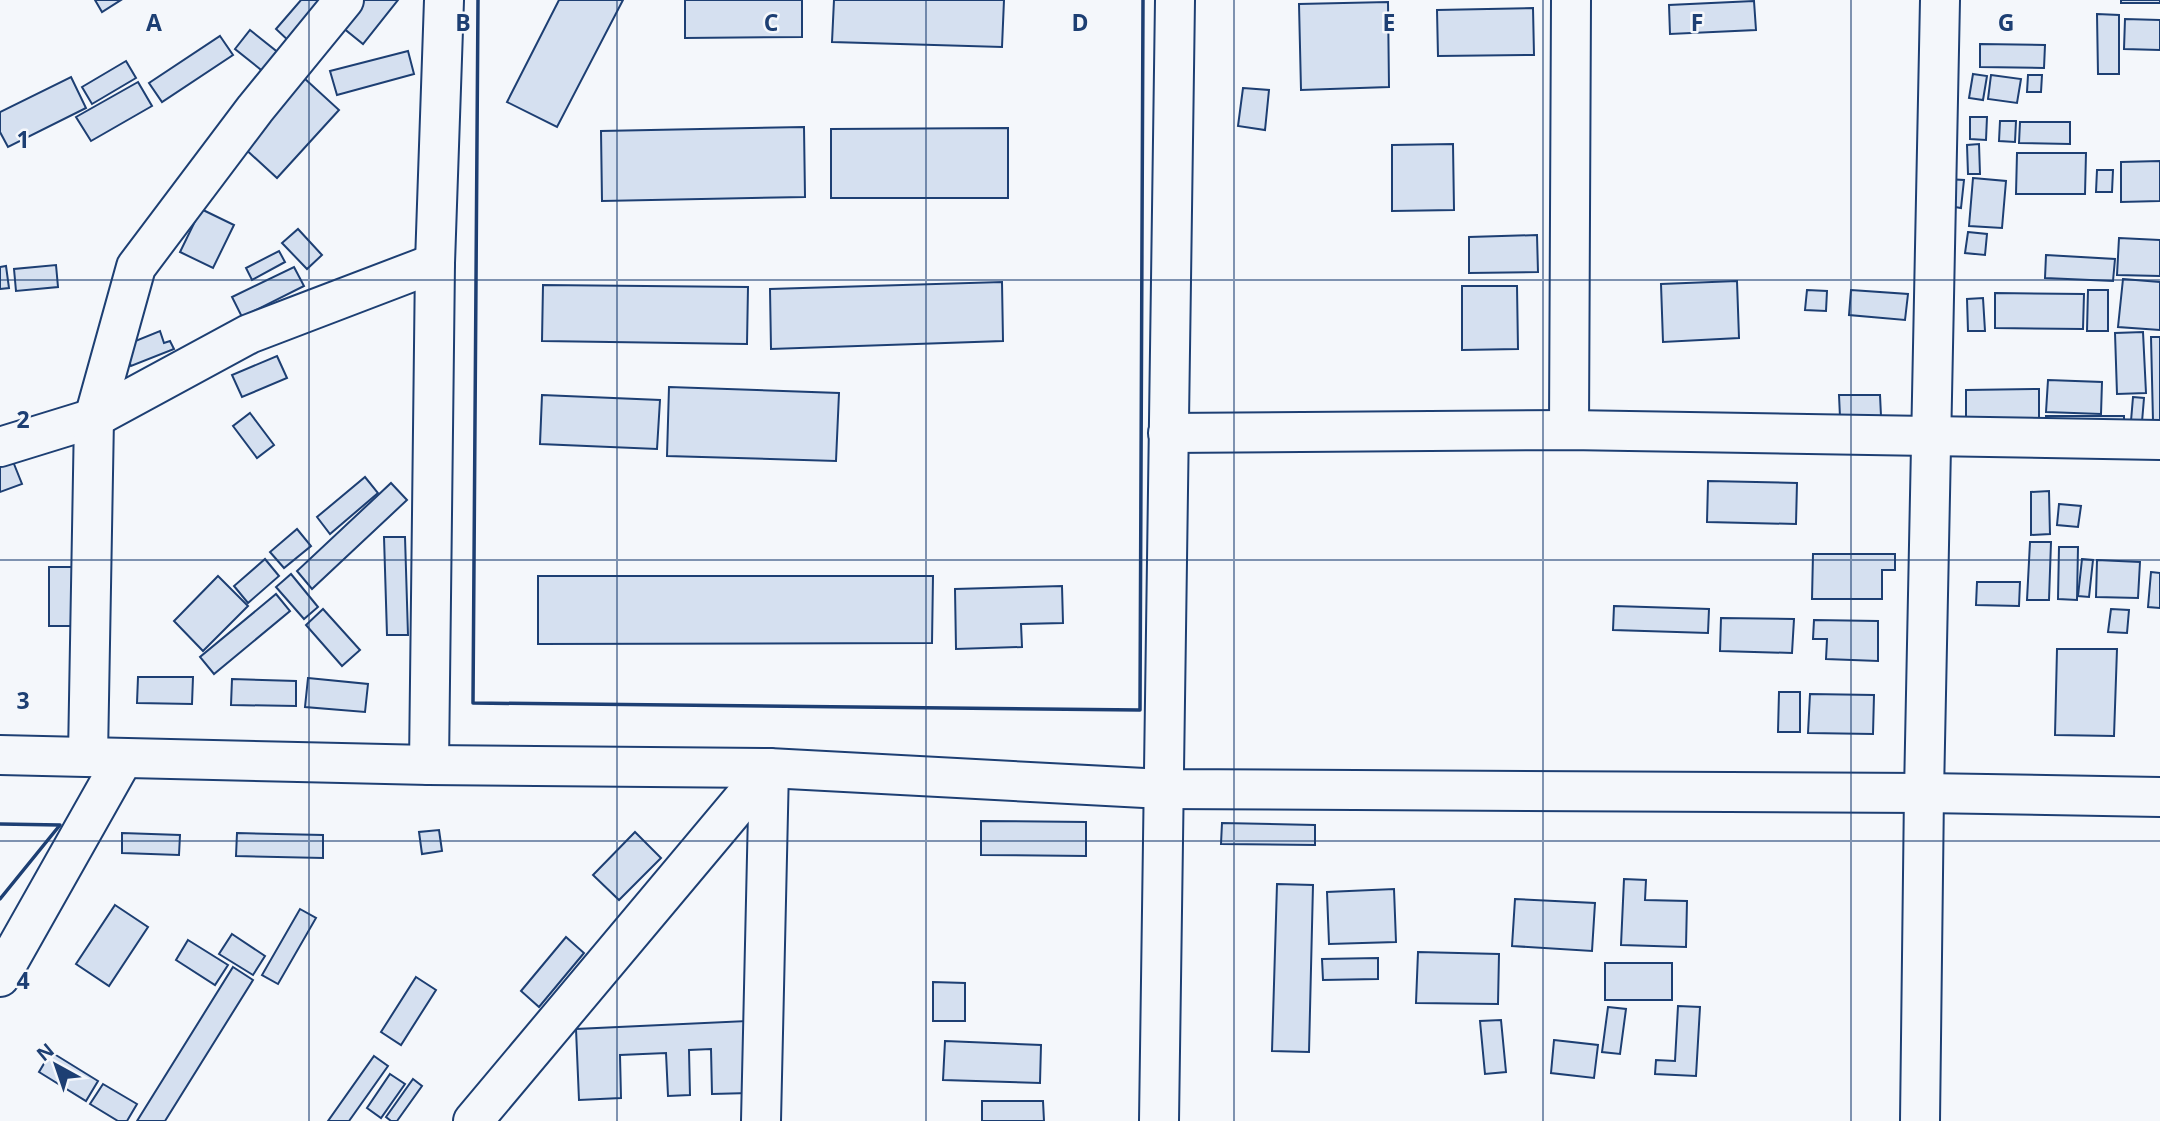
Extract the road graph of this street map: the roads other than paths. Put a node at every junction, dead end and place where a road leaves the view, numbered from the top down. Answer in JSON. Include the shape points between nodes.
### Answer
{"nodes":[{"id":1,"x":344,"y":0,"type":"edge"},
{"id":2,"x":444,"y":0,"type":"edge"},
{"id":3,"x":1175,"y":0,"type":"edge"},
{"id":4,"x":1572,"y":0,"type":"edge"},
{"id":5,"x":1940,"y":0,"type":"edge"},
{"id":6,"x":435,"y":263,"type":"junction"},
{"id":7,"x":94,"y":418,"type":"junction"},
{"id":8,"x":1569,"y":429,"type":"junction"},
{"id":9,"x":1168,"y":433,"type":"junction"},
{"id":10,"x":1930,"y":436,"type":"junction"},
{"id":11,"x":2160,"y":440,"type":"edge"},
{"id":12,"x":0,"y":447,"type":"edge"},
{"id":13,"x":0,"y":755,"type":"edge"},
{"id":14,"x":106,"y":758,"type":"junction"},
{"id":15,"x":429,"y":765,"type":"junction"},
{"id":16,"x":769,"y":768,"type":"junction"},
{"id":17,"x":1163,"y":789,"type":"junction"},
{"id":18,"x":1924,"y":793,"type":"junction"},
{"id":19,"x":2160,"y":797,"type":"edge"},
{"id":20,"x":0,"y":977,"type":"edge"},
{"id":21,"x":473,"y":1121,"type":"edge"},
{"id":22,"x":761,"y":1121,"type":"edge"},
{"id":23,"x":1159,"y":1121,"type":"edge"},
{"id":24,"x":1920,"y":1121,"type":"edge"}],
"edges":[{"from":1,"to":7,"type":"street","via":[[136,267]]},
{"from":2,"to":6,"type":"street"},
{"from":3,"to":9,"type":"street"},
{"from":4,"to":8,"type":"street"},
{"from":5,"to":10,"type":"street"},
{"from":6,"to":7,"type":"street","via":[[249,334]]},
{"from":6,"to":15,"type":"street"},
{"from":7,"to":12,"type":"street"},
{"from":7,"to":14,"type":"street"},
{"from":8,"to":9,"type":"street"},
{"from":8,"to":10,"type":"street"},
{"from":9,"to":17,"type":"street"},
{"from":10,"to":11,"type":"street"},
{"from":10,"to":18,"type":"street"},
{"from":13,"to":14,"type":"street"},
{"from":14,"to":15,"type":"street"},
{"from":14,"to":20,"type":"street"},
{"from":15,"to":16,"type":"street"},
{"from":16,"to":17,"type":"street"},
{"from":16,"to":21,"type":"street"},
{"from":16,"to":22,"type":"street"},
{"from":17,"to":18,"type":"street"},
{"from":17,"to":23,"type":"street"},
{"from":18,"to":19,"type":"street"},
{"from":18,"to":24,"type":"street"}]}
